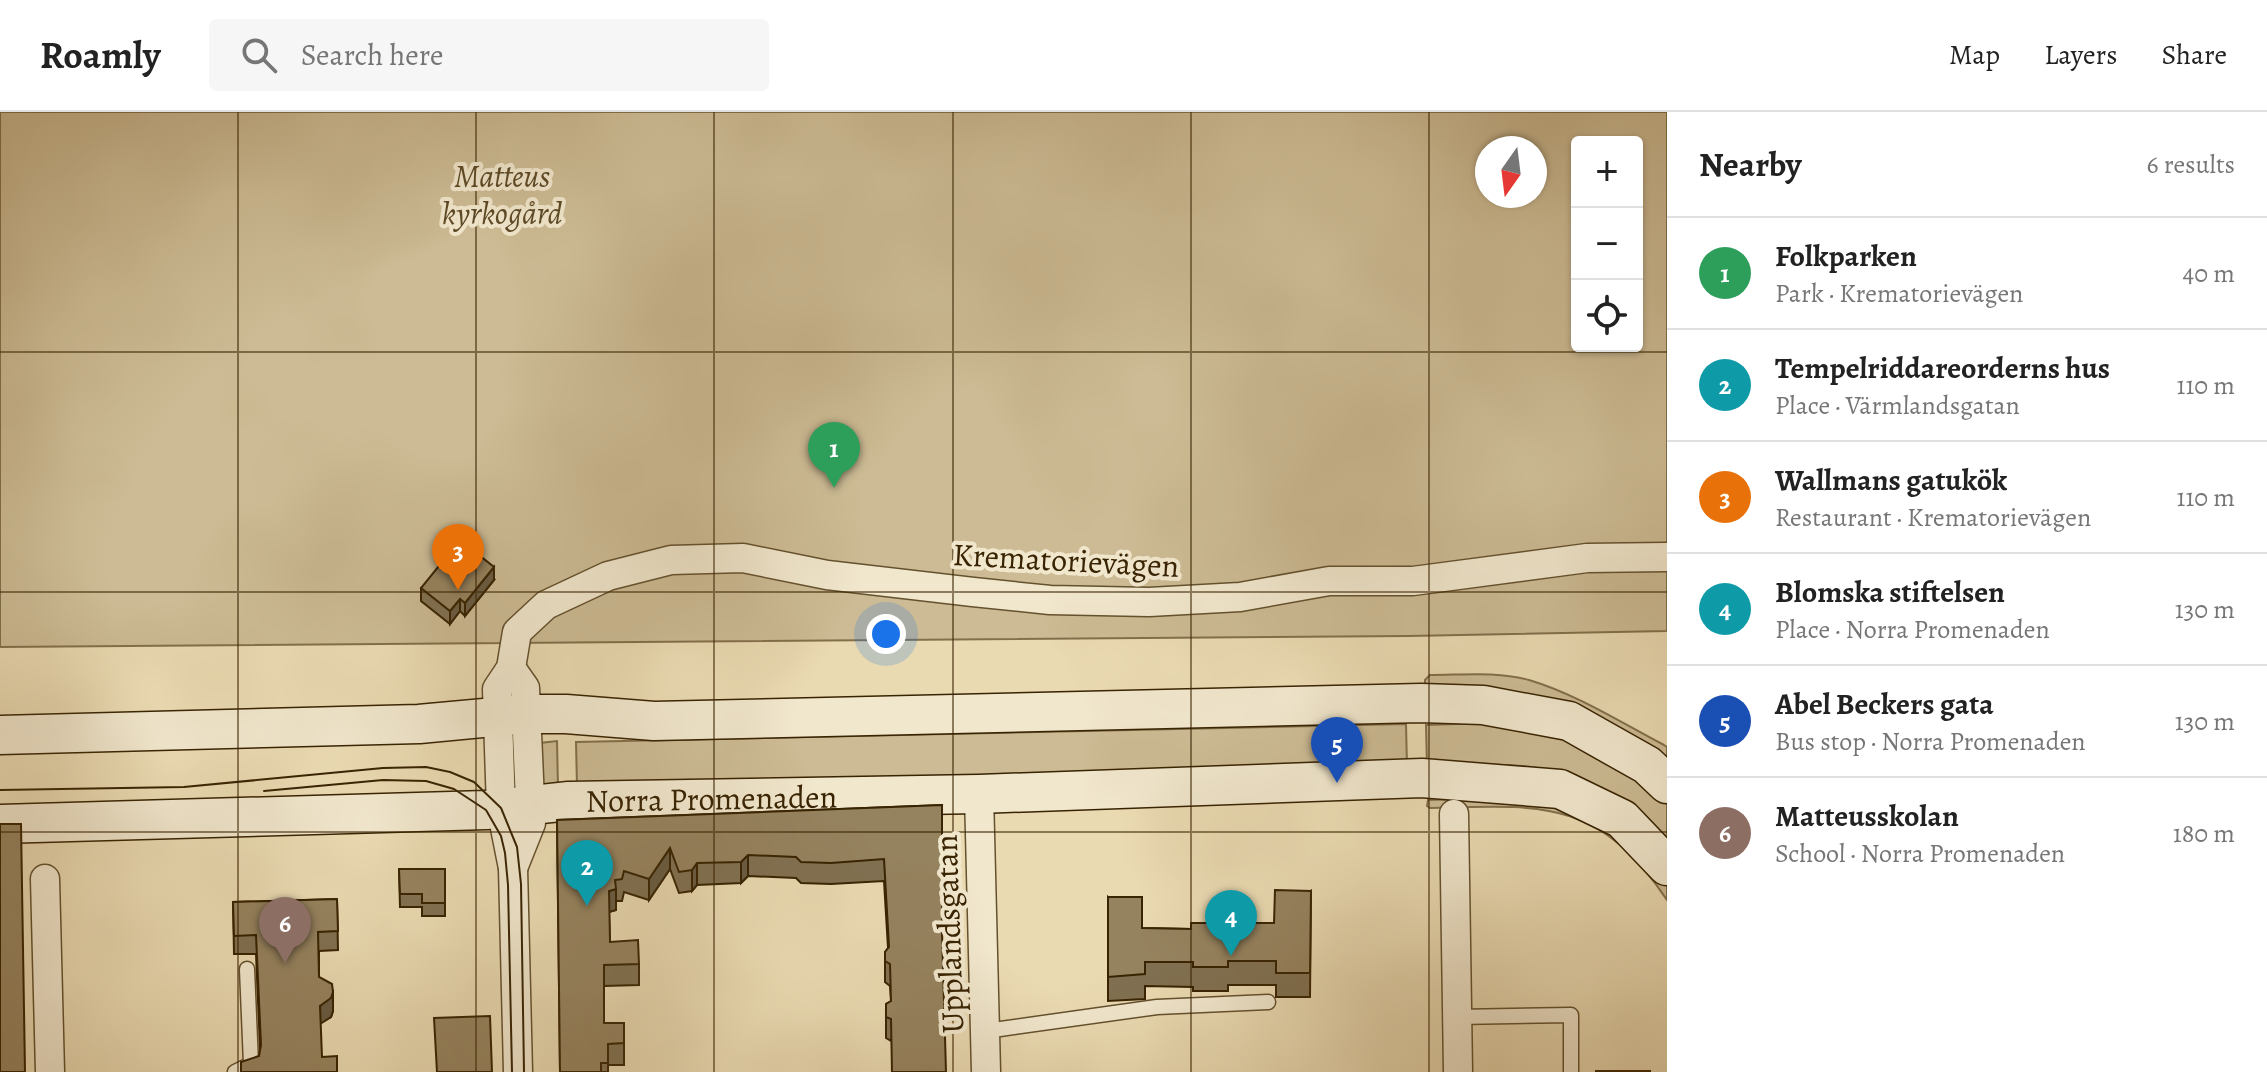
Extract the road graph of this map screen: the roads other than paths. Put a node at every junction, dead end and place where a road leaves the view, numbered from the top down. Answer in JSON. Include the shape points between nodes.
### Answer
{"nodes":[{"id":1,"x":1667,"y":557,"type":"edge"},
{"id":2,"x":512,"y":726,"type":"junction"},
{"id":3,"x":0,"y":735,"type":"edge"},
{"id":4,"x":1667,"y":784,"type":"edge"},
{"id":5,"x":979,"y":794,"type":"junction"},
{"id":6,"x":516,"y":806,"type":"junction"},
{"id":7,"x":1454,"y":814,"type":"dead end"},
{"id":8,"x":0,"y":824,"type":"edge"},
{"id":9,"x":1667,"y":866,"type":"edge"},
{"id":10,"x":45,"y":879,"type":"dead end"},
{"id":11,"x":247,"y":969,"type":"dead end"},
{"id":12,"x":1268,"y":1002,"type":"dead end"},
{"id":13,"x":1457,"y":1017,"type":"junction"},
{"id":14,"x":986,"y":1031,"type":"junction"},
{"id":15,"x":50,"y":1072,"type":"edge"},
{"id":16,"x":235,"y":1072,"type":"edge"},
{"id":17,"x":518,"y":1072,"type":"edge"},
{"id":18,"x":986,"y":1072,"type":"edge"},
{"id":19,"x":1458,"y":1072,"type":"edge"},
{"id":20,"x":1571,"y":1072,"type":"edge"}],
"edges":[{"from":1,"to":2,"type":"street","name":"Krematorievägen","via":[[1587,558],[1413,581],[1329,581],[1240,597],[1149,602],[973,592],[827,575],[743,558],[671,560],[608,576],[546,605],[517,632],[511,668],[525,688]]},
{"from":2,"to":3,"type":"main road"},
{"from":2,"to":4,"type":"main road","via":[[566,714],[654,721],[1483,705],[1569,721],[1647,765]]},
{"from":2,"to":6,"type":"street","name":"Krematorievägen"},
{"from":5,"to":6,"type":"main road","name":"Norra Promenaden"},
{"from":5,"to":9,"type":"main road","name":"Norra Promenaden","via":[[1422,778],[1560,789],[1622,819]]},
{"from":5,"to":14,"type":"street","name":"Upplandsgatan"},
{"from":6,"to":8,"type":"main road","name":"Norra Promenaden"},
{"from":6,"to":17,"type":"street","name":"Krematorievägen"},
{"from":7,"to":13,"type":"street"},
{"from":10,"to":15,"type":"street"},
{"from":11,"to":16,"type":"lane","via":[[251,1064]]},
{"from":12,"to":14,"type":"lane","via":[[1157,1007]]},
{"from":13,"to":19,"type":"street"},
{"from":13,"to":20,"type":"lane","via":[[1571,1015]]},
{"from":14,"to":18,"type":"street","name":"Upplandsgatan"}]}
